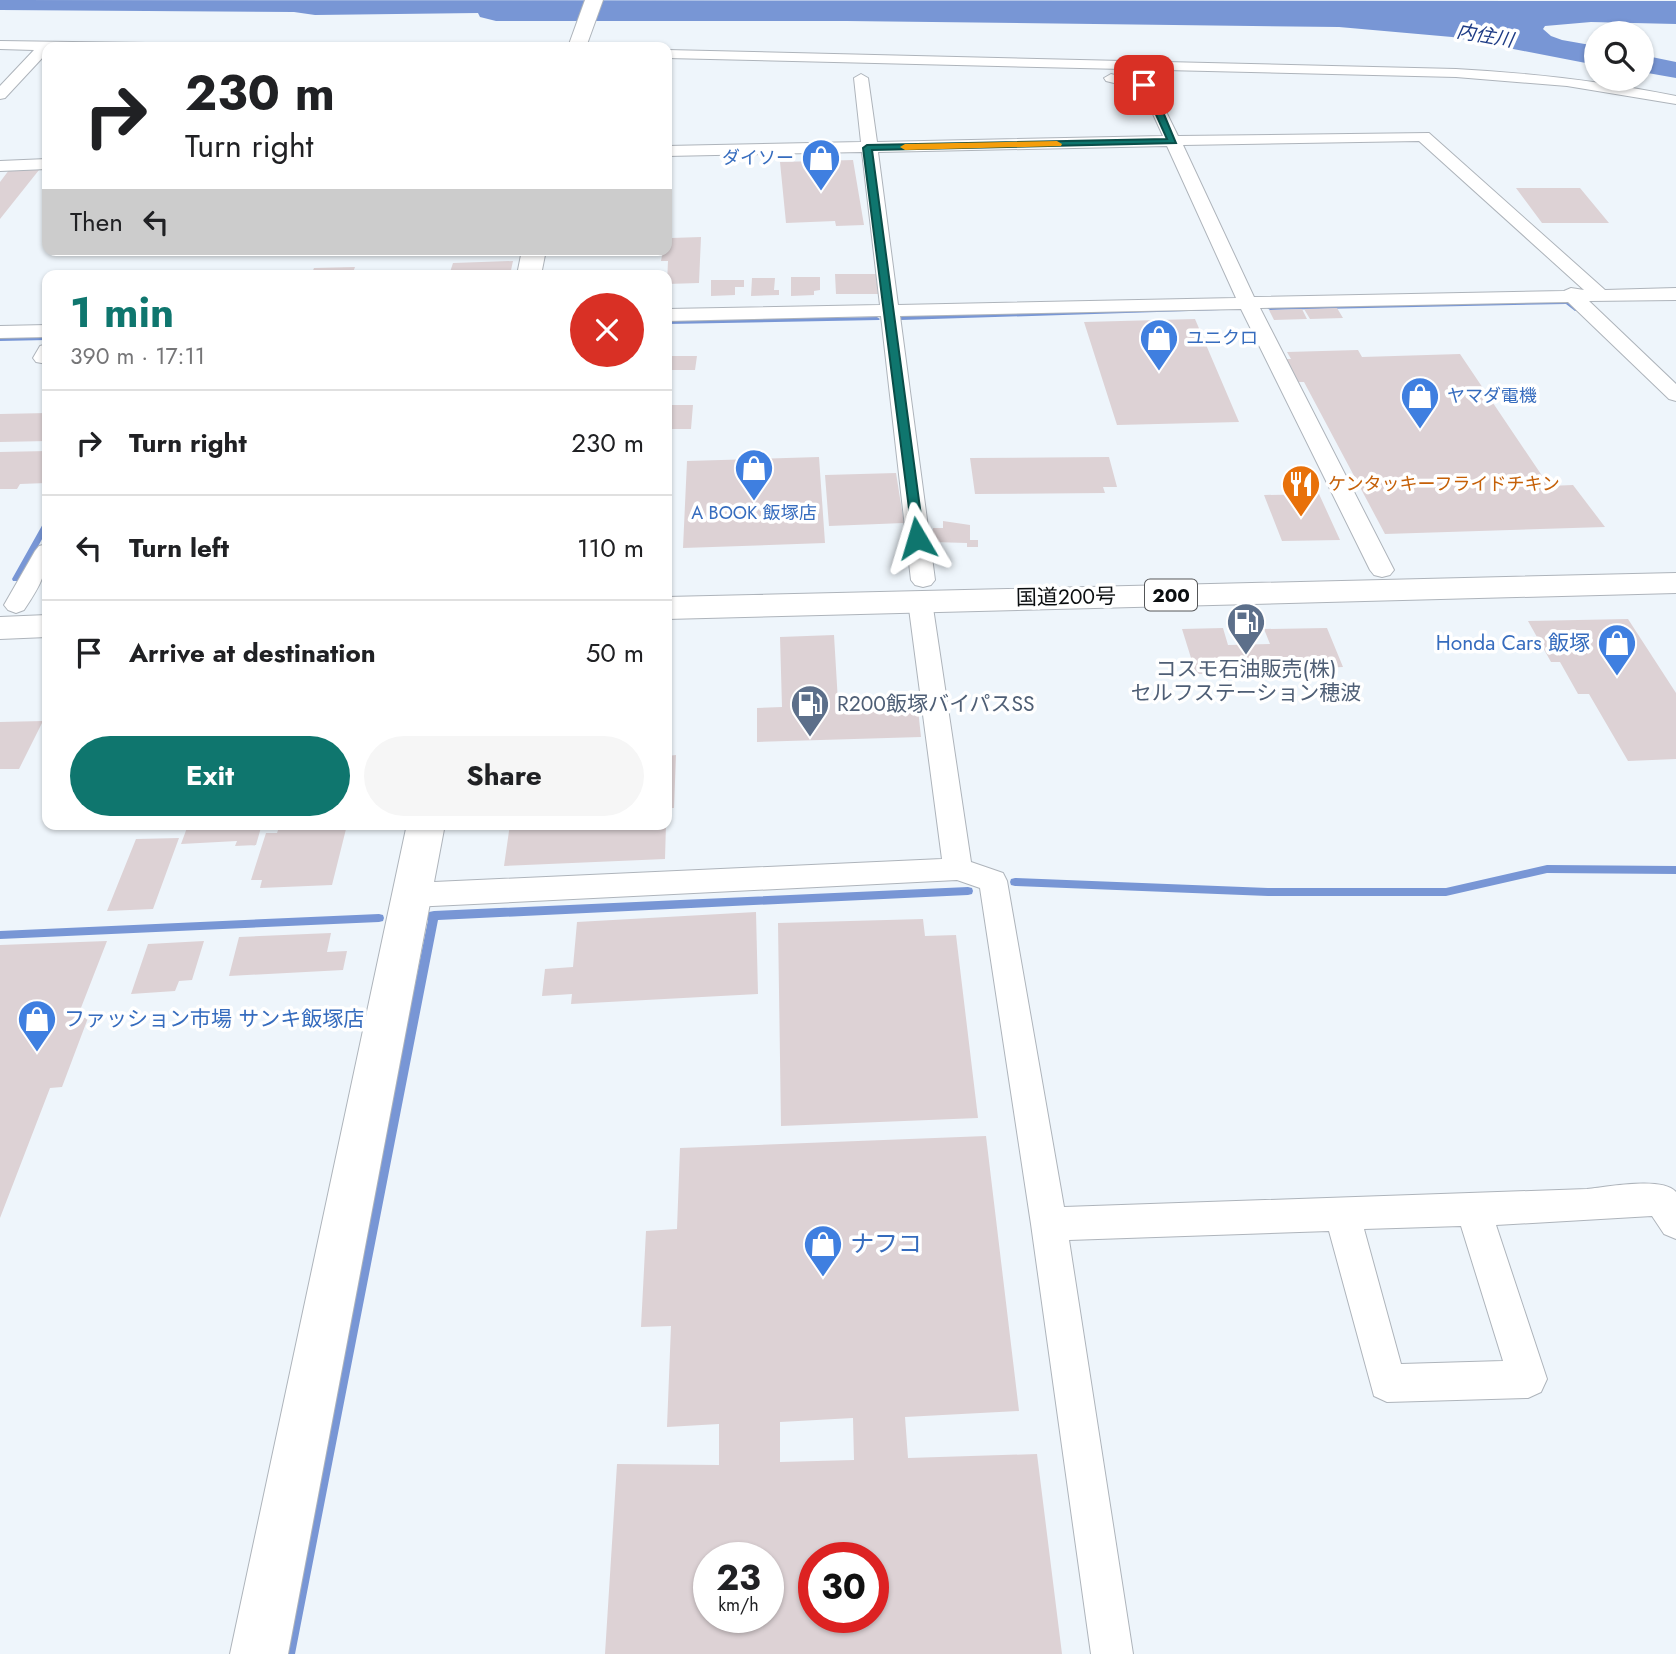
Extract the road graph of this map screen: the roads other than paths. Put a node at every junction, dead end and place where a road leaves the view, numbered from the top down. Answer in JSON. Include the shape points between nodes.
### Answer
{"nodes":[{"id":1,"x":594,"y":0,"type":"edge"},
{"id":2,"x":579,"y":42,"type":"edge"},
{"id":3,"x":0,"y":45,"type":"edge"},
{"id":4,"x":42,"y":46,"type":"edge"},
{"id":5,"x":40,"y":52,"type":"dead end"},
{"id":6,"x":672,"y":54,"type":"edge"},
{"id":7,"x":1043,"y":64,"type":"junction"},
{"id":8,"x":861,"y":78,"type":"dead end"},
{"id":9,"x":0,"y":95,"type":"edge"},
{"id":10,"x":1676,"y":100,"type":"edge"},
{"id":11,"x":1173,"y":141,"type":"junction"},
{"id":12,"x":867,"y":148,"type":"junction"},
{"id":13,"x":672,"y":152,"type":"edge"},
{"id":14,"x":42,"y":164,"type":"edge"},
{"id":15,"x":0,"y":166,"type":"edge"},
{"id":16,"x":1676,"y":294,"type":"edge"},
{"id":17,"x":1571,"y":295,"type":"junction"},
{"id":18,"x":1600,"y":295,"type":"junction"},
{"id":19,"x":1247,"y":301,"type":"junction"},
{"id":20,"x":888,"y":311,"type":"junction"},
{"id":21,"x":672,"y":315,"type":"edge"},
{"id":22,"x":42,"y":331,"type":"edge"},
{"id":23,"x":0,"y":332,"type":"edge"},
{"id":24,"x":1676,"y":395,"type":"edge"},
{"id":25,"x":42,"y":561,"type":"edge"},
{"id":26,"x":1676,"y":563,"type":"edge"},
{"id":27,"x":1382,"y":570,"type":"junction"},
{"id":28,"x":1676,"y":583,"type":"edge"},
{"id":29,"x":672,"y":587,"type":"edge"},
{"id":30,"x":922,"y":591,"type":"junction"},
{"id":31,"x":672,"y":608,"type":"edge"},
{"id":32,"x":16,"y":611,"type":"edge"},
{"id":33,"x":42,"y":624,"type":"edge"},
{"id":34,"x":425,"y":830,"type":"edge"},
{"id":35,"x":958,"y":869,"type":"junction"},
{"id":36,"x":412,"y":895,"type":"junction"},
{"id":37,"x":1473,"y":1209,"type":"junction"},
{"id":38,"x":1342,"y":1214,"type":"junction"},
{"id":39,"x":1676,"y":1223,"type":"edge"},
{"id":40,"x":1049,"y":1224,"type":"junction"},
{"id":41,"x":259,"y":1654,"type":"edge"},
{"id":42,"x":1112,"y":1654,"type":"edge"}],
"edges":[{"from":1,"to":2,"type":"main road"},
{"from":3,"to":4,"type":"street"},
{"from":5,"to":9,"type":"street"},
{"from":6,"to":7,"type":"street"},
{"from":7,"to":10,"type":"street","via":[[1535,79]]},
{"from":7,"to":11,"type":"street","via":[[1144,85]]},
{"from":8,"to":12,"type":"street"},
{"from":11,"to":12,"type":"street"},
{"from":11,"to":18,"type":"street","via":[[1423,136]]},
{"from":11,"to":19,"type":"street"},
{"from":12,"to":13,"type":"street"},
{"from":12,"to":20,"type":"street"},
{"from":14,"to":15,"type":"street"},
{"from":16,"to":18,"type":"street"},
{"from":17,"to":18,"type":"street"},
{"from":17,"to":19,"type":"street"},
{"from":17,"to":24,"type":"street"},
{"from":19,"to":20,"type":"street"},
{"from":19,"to":27,"type":"street"},
{"from":20,"to":21,"type":"street"},
{"from":20,"to":30,"type":"street"},
{"from":22,"to":23,"type":"street"},
{"from":25,"to":32,"type":"street"},
{"from":26,"to":27,"type":"main road","name":"国道200号","number":"200"},
{"from":27,"to":30,"type":"main road","name":"国道200号","number":"200"},
{"from":28,"to":30,"type":"main road","name":"国道200号","number":"200"},
{"from":29,"to":30,"type":"main road","name":"国道200号","number":"200"},
{"from":30,"to":31,"type":"main road","name":"国道200号","number":"200"},
{"from":30,"to":35,"type":"street"},
{"from":32,"to":33,"type":"main road"},
{"from":34,"to":36,"type":"main road"},
{"from":35,"to":36,"type":"street"},
{"from":35,"to":40,"type":"street","via":[[993,881]]},
{"from":36,"to":41,"type":"main road"},
{"from":37,"to":38,"type":"street"},
{"from":37,"to":38,"type":"street","via":[[1528,1379],[1387,1383]]},
{"from":37,"to":39,"type":"street","via":[[1661,1199]]},
{"from":38,"to":40,"type":"street"},
{"from":40,"to":42,"type":"street"}]}
